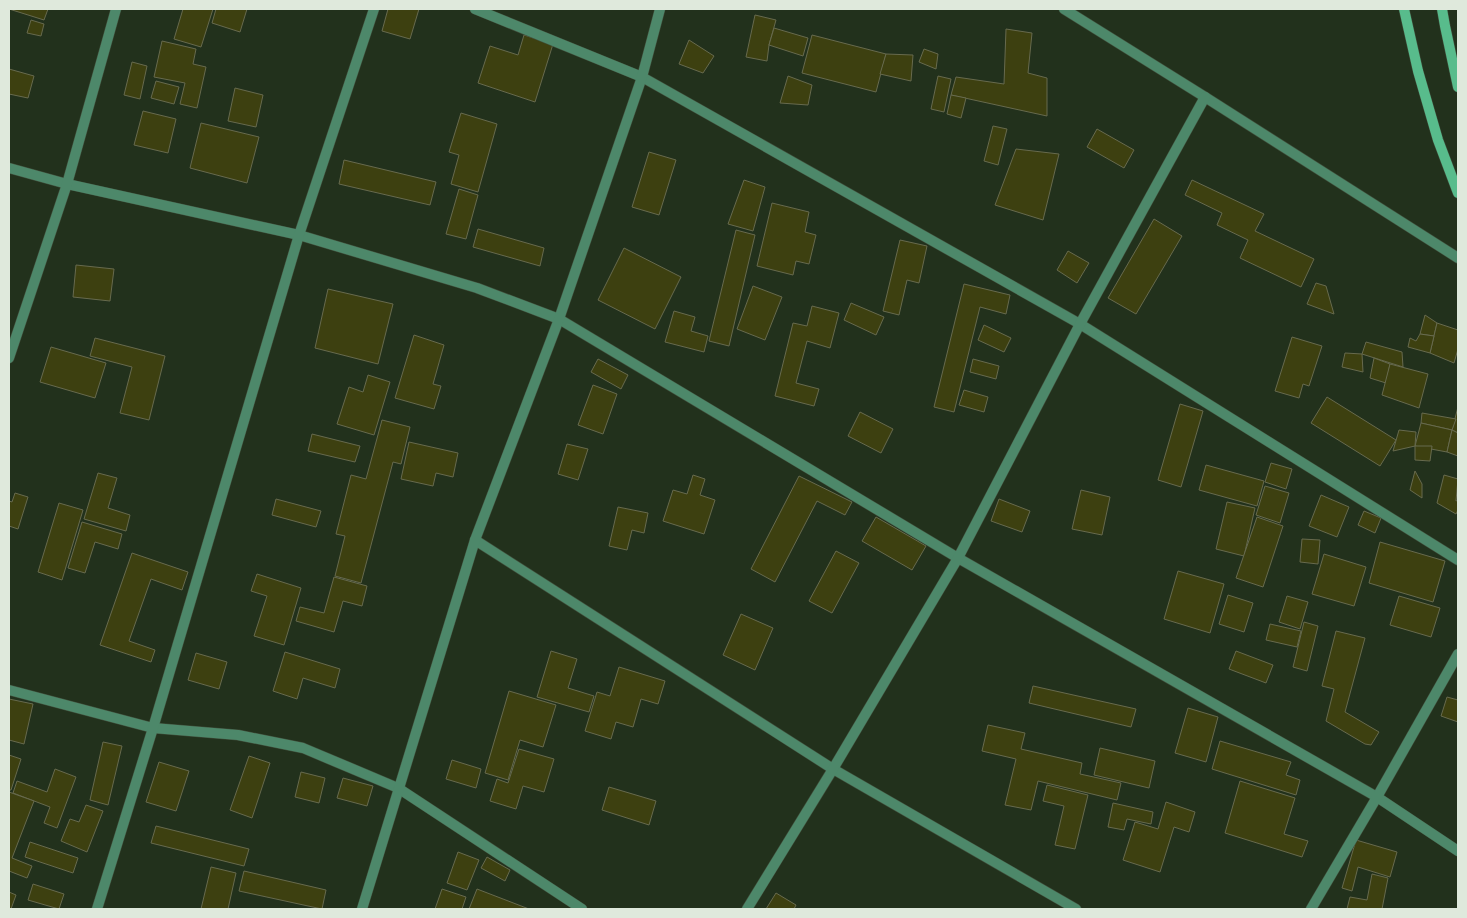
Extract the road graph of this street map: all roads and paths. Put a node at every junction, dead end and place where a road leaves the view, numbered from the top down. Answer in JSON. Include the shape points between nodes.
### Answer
{"nodes":[{"id":1,"x":116,"y":9,"type":"edge"},
{"id":2,"x":374,"y":9,"type":"edge"},
{"id":3,"x":475,"y":9,"type":"edge"},
{"id":4,"x":660,"y":9,"type":"edge"},
{"id":5,"x":1064,"y":9,"type":"edge"},
{"id":6,"x":1404,"y":9,"type":"edge"},
{"id":7,"x":1442,"y":9,"type":"edge"},
{"id":8,"x":642,"y":77,"type":"junction"},
{"id":9,"x":1458,"y":87,"type":"edge"},
{"id":10,"x":1205,"y":96,"type":"junction"},
{"id":11,"x":9,"y":168,"type":"edge"},
{"id":12,"x":68,"y":184,"type":"junction"},
{"id":13,"x":1458,"y":193,"type":"edge"},
{"id":14,"x":299,"y":235,"type":"junction"},
{"id":15,"x":1458,"y":258,"type":"edge"},
{"id":16,"x":559,"y":319,"type":"junction"},
{"id":17,"x":1080,"y":324,"type":"junction"},
{"id":18,"x":9,"y":358,"type":"edge"},
{"id":19,"x":475,"y":540,"type":"junction"},
{"id":20,"x":958,"y":558,"type":"junction"},
{"id":21,"x":1458,"y":560,"type":"edge"},
{"id":22,"x":1458,"y":654,"type":"edge"},
{"id":23,"x":9,"y":690,"type":"edge"},
{"id":24,"x":153,"y":728,"type":"junction"},
{"id":25,"x":833,"y":769,"type":"junction"},
{"id":26,"x":398,"y":788,"type":"junction"},
{"id":27,"x":1377,"y":797,"type":"junction"},
{"id":28,"x":1458,"y":851,"type":"edge"},
{"id":29,"x":96,"y":909,"type":"edge"},
{"id":30,"x":362,"y":909,"type":"edge"},
{"id":31,"x":582,"y":909,"type":"edge"},
{"id":32,"x":747,"y":909,"type":"edge"},
{"id":33,"x":1076,"y":909,"type":"edge"},
{"id":34,"x":1311,"y":909,"type":"edge"}],
"edges":[{"from":1,"to":12,"type":"street"},
{"from":2,"to":14,"type":"street"},
{"from":3,"to":8,"type":"street"},
{"from":4,"to":8,"type":"street"},
{"from":5,"to":10,"type":"street"},
{"from":6,"to":13,"type":"street","via":[[1435,132]]},
{"from":7,"to":9,"type":"street"},
{"from":8,"to":16,"type":"street"},
{"from":8,"to":17,"type":"street"},
{"from":10,"to":15,"type":"street"},
{"from":10,"to":17,"type":"street"},
{"from":11,"to":12,"type":"street"},
{"from":12,"to":14,"type":"street"},
{"from":12,"to":18,"type":"street"},
{"from":14,"to":16,"type":"street","via":[[477,288]]},
{"from":14,"to":24,"type":"street"},
{"from":16,"to":19,"type":"street"},
{"from":16,"to":20,"type":"street"},
{"from":17,"to":20,"type":"street"},
{"from":17,"to":21,"type":"street"},
{"from":19,"to":25,"type":"street"},
{"from":19,"to":26,"type":"street"},
{"from":20,"to":25,"type":"street"},
{"from":20,"to":27,"type":"street"},
{"from":22,"to":27,"type":"street"},
{"from":23,"to":24,"type":"street"},
{"from":24,"to":26,"type":"street","via":[[238,735],[303,748]]},
{"from":24,"to":29,"type":"street"},
{"from":25,"to":32,"type":"street"},
{"from":25,"to":33,"type":"street"},
{"from":26,"to":30,"type":"street"},
{"from":26,"to":31,"type":"street"},
{"from":27,"to":28,"type":"street"},
{"from":27,"to":34,"type":"street"}]}
